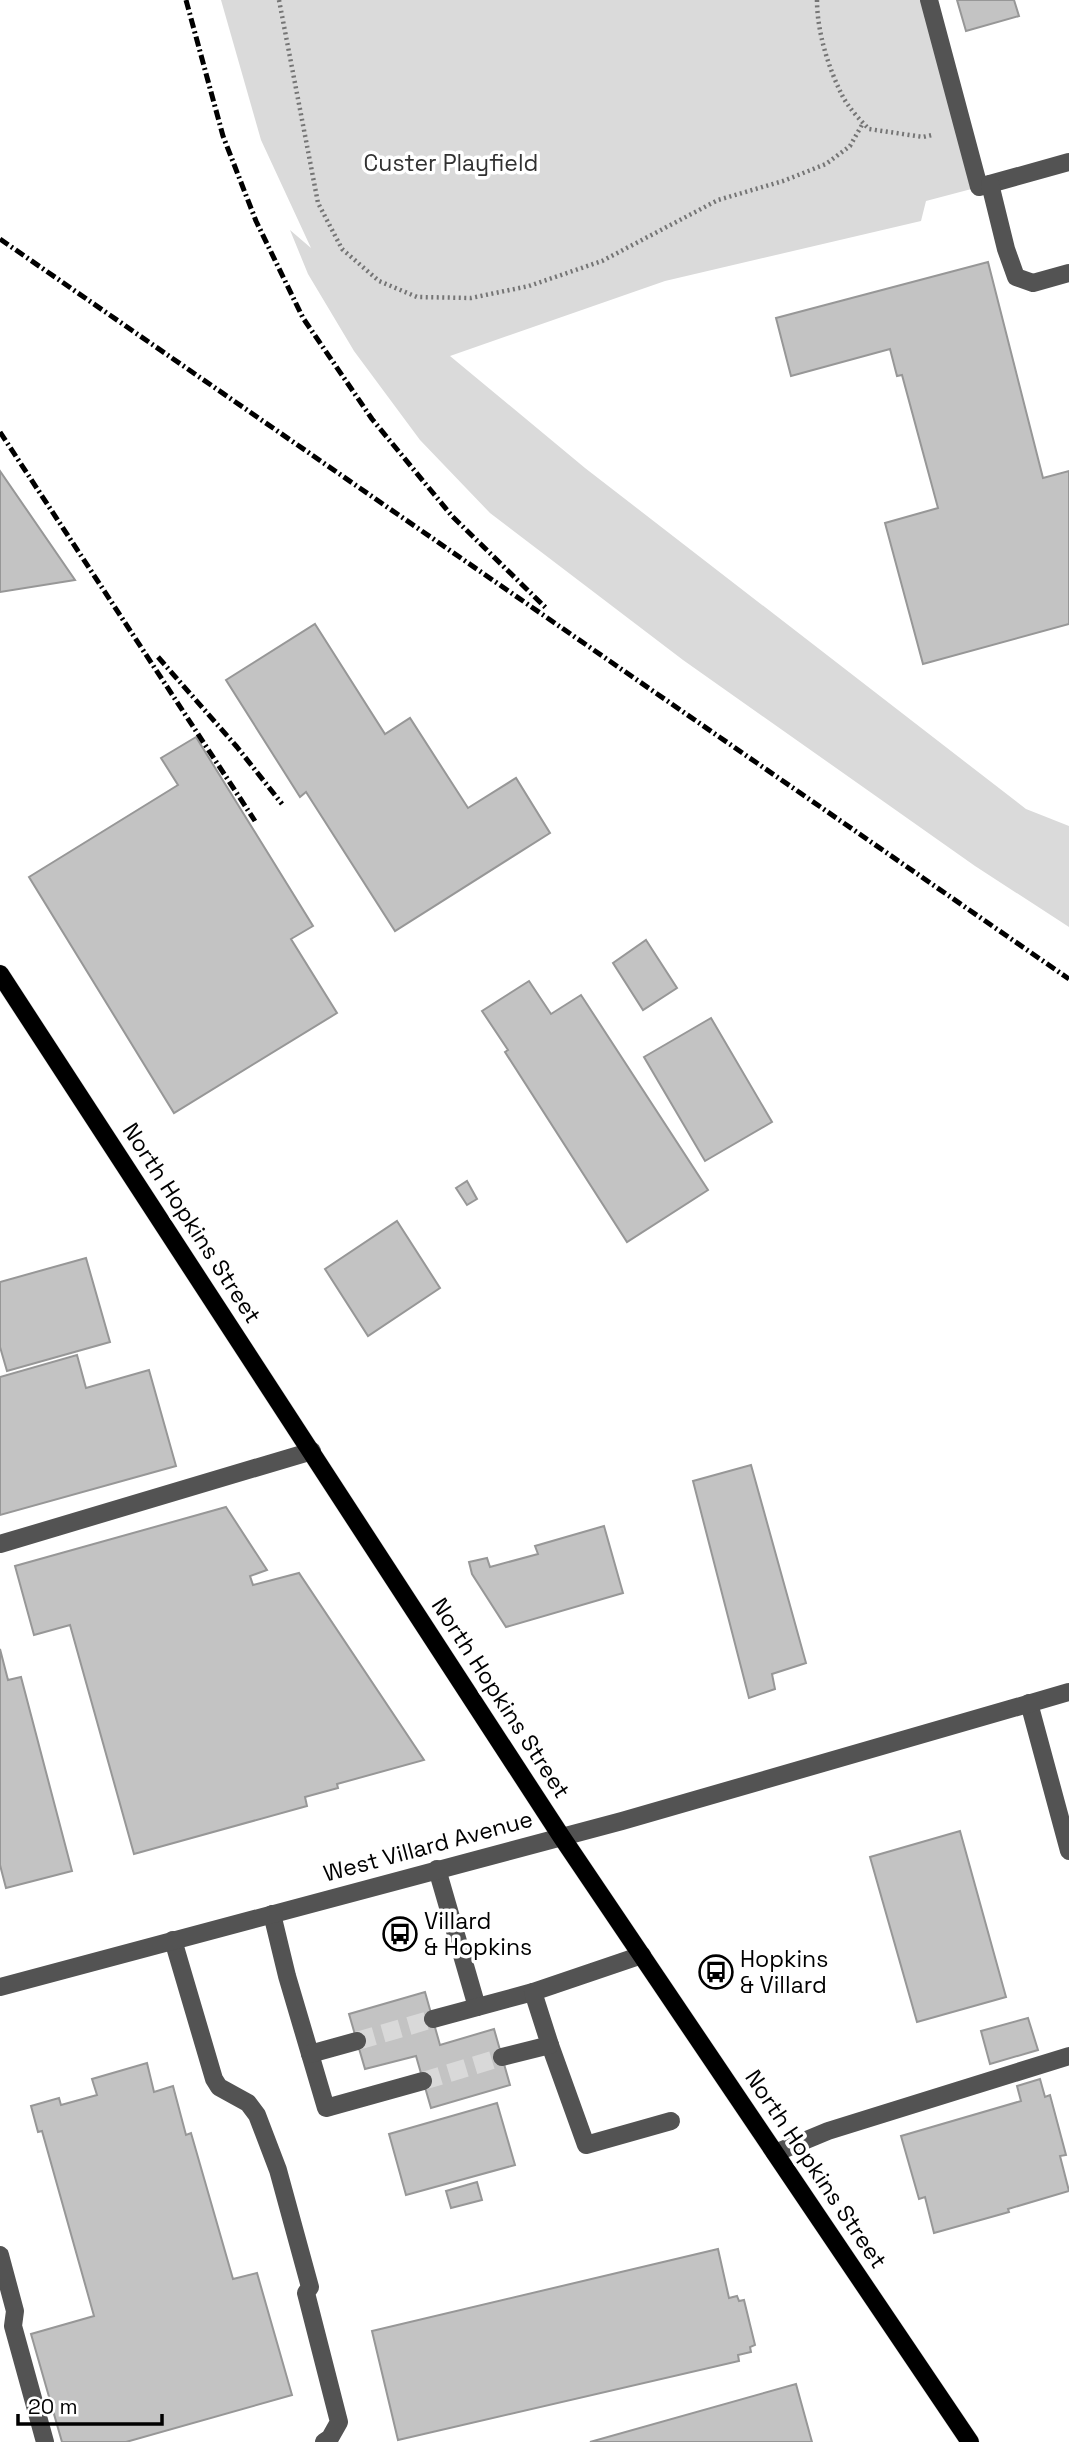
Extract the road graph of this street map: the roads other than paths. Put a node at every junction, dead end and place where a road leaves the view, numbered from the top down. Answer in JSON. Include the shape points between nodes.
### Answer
{"nodes":[{"id":1,"x":929,"y":0,"type":"edge"},
{"id":2,"x":1069,"y":162,"type":"edge"},
{"id":3,"x":984,"y":185,"type":"junction"},
{"id":4,"x":1069,"y":272,"type":"edge"},
{"id":5,"x":0,"y":974,"type":"edge"},
{"id":6,"x":312,"y":1451,"type":"junction"},
{"id":7,"x":0,"y":1544,"type":"edge"},
{"id":8,"x":1069,"y":1692,"type":"edge"},
{"id":9,"x":1029,"y":1703,"type":"junction"},
{"id":10,"x":561,"y":1836,"type":"junction"},
{"id":11,"x":1069,"y":1851,"type":"edge"},
{"id":12,"x":436,"y":1869,"type":"junction"},
{"id":13,"x":272,"y":1914,"type":"junction"},
{"id":14,"x":173,"y":1940,"type":"junction"},
{"id":15,"x":642,"y":1955,"type":"junction"},
{"id":16,"x":0,"y":1987,"type":"edge"},
{"id":17,"x":533,"y":1992,"type":"junction"},
{"id":18,"x":477,"y":2007,"type":"junction"},
{"id":19,"x":433,"y":2018,"type":"tunnel mouth"},
{"id":20,"x":357,"y":2041,"type":"tunnel mouth"},
{"id":21,"x":550,"y":2045,"type":"junction"},
{"id":22,"x":310,"y":2054,"type":"junction"},
{"id":23,"x":1069,"y":2056,"type":"edge"},
{"id":24,"x":502,"y":2057,"type":"tunnel mouth"},
{"id":25,"x":423,"y":2081,"type":"tunnel mouth"},
{"id":26,"x":671,"y":2121,"type":"dead end"},
{"id":27,"x":775,"y":2153,"type":"junction"},
{"id":28,"x":0,"y":2255,"type":"edge"},
{"id":29,"x":44,"y":2442,"type":"edge"},
{"id":30,"x":324,"y":2442,"type":"edge"},
{"id":31,"x":970,"y":2442,"type":"edge"}],
"edges":[{"from":1,"to":3,"type":"street","via":[[964,131]]},
{"from":2,"to":3,"type":"street"},
{"from":3,"to":4,"type":"street","via":[[1016,277],[1032,283]]},
{"from":5,"to":6,"type":"main road","name":"North Hopkins Street"},
{"from":6,"to":7,"type":"street"},
{"from":6,"to":10,"type":"main road","name":"North Hopkins Street"},
{"from":8,"to":9,"type":"street","name":"West Villard Avenue"},
{"from":9,"to":10,"type":"street","name":"West Villard Avenue"},
{"from":9,"to":11,"type":"street"},
{"from":10,"to":12,"type":"street","name":"West Villard Avenue"},
{"from":10,"to":15,"type":"main road","name":"North Hopkins Street"},
{"from":12,"to":13,"type":"street","name":"West Villard Avenue"},
{"from":12,"to":18,"type":"street"},
{"from":13,"to":14,"type":"street","name":"West Villard Avenue"},
{"from":13,"to":22,"type":"street"},
{"from":14,"to":16,"type":"street","name":"West Villard Avenue"},
{"from":14,"to":30,"type":"street","via":[[214,2079],[257,2115],[278,2170],[310,2287],[306,2293],[339,2422]]},
{"from":15,"to":17,"type":"street"},
{"from":15,"to":27,"type":"main road","name":"North Hopkins Street"},
{"from":17,"to":18,"type":"street"},
{"from":17,"to":21,"type":"street"},
{"from":18,"to":19,"type":"street"},
{"from":20,"to":22,"type":"street"},
{"from":21,"to":24,"type":"street"},
{"from":21,"to":26,"type":"street","via":[[586,2145]]},
{"from":22,"to":25,"type":"street","via":[[326,2108]]},
{"from":23,"to":27,"type":"street","via":[[828,2131]]},
{"from":27,"to":31,"type":"main road","name":"North Hopkins Street"},
{"from":28,"to":29,"type":"street","via":[[15,2311],[13,2326]]}]}
